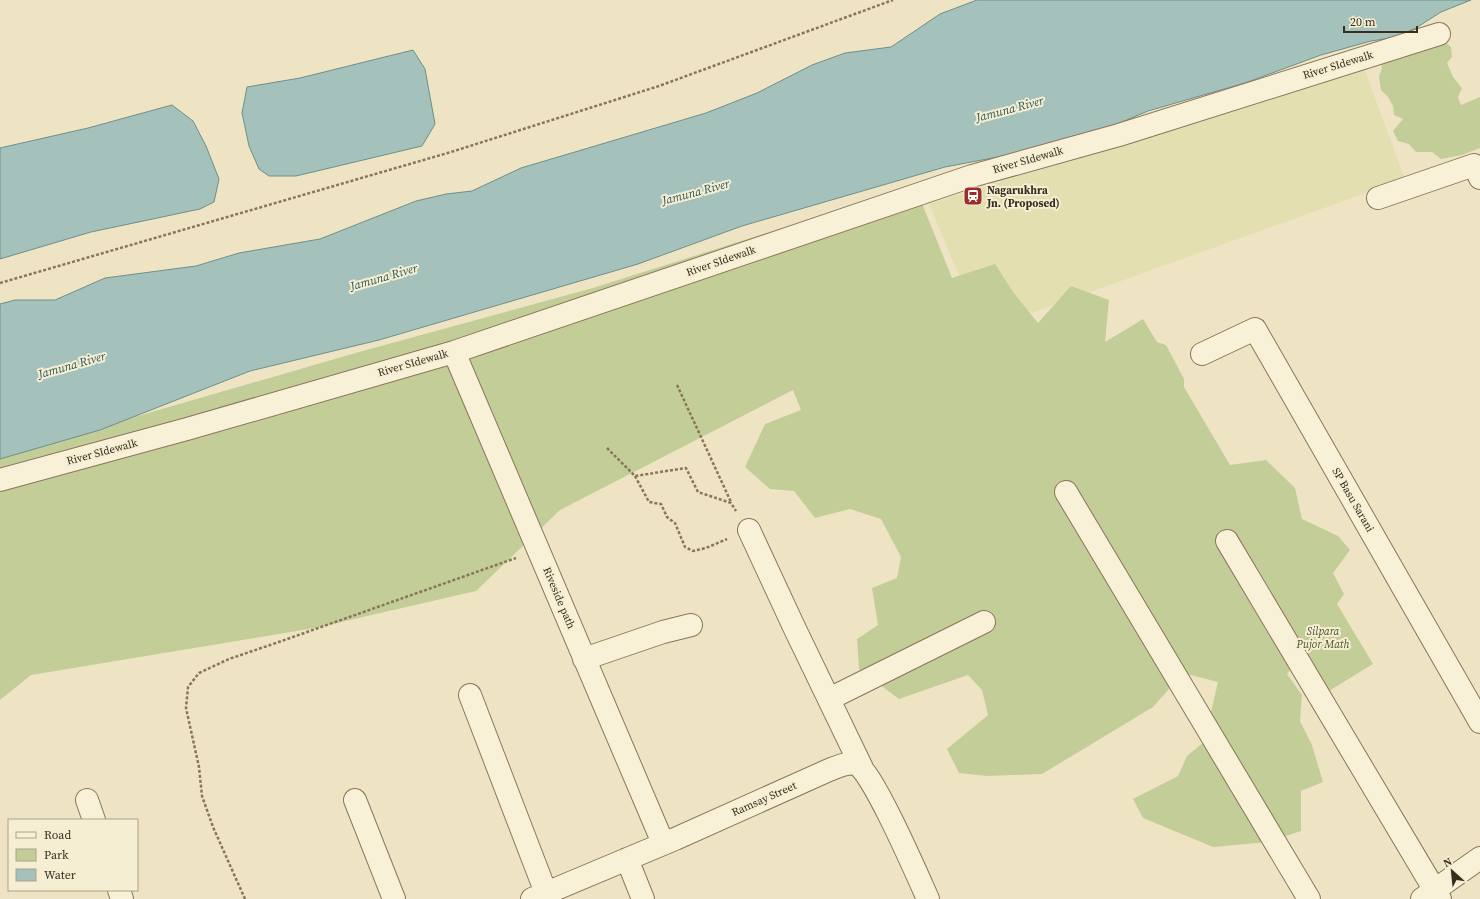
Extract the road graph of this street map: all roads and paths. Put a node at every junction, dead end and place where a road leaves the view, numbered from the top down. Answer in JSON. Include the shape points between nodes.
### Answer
{"nodes":[{"id":1,"x":893,"y":0,"type":"edge"},
{"id":2,"x":1439,"y":34,"type":"dead end"},
{"id":3,"x":1480,"y":178,"type":"edge"},
{"id":4,"x":1378,"y":198,"type":"dead end"},
{"id":5,"x":0,"y":283,"type":"edge"},
{"id":6,"x":454,"y":352,"type":"junction"},
{"id":7,"x":1202,"y":354,"type":"dead end"},
{"id":8,"x":677,"y":385,"type":"dead end"},
{"id":9,"x":607,"y":448,"type":"dead end"},
{"id":10,"x":635,"y":476,"type":"junction"},
{"id":11,"x":0,"y":480,"type":"edge"},
{"id":12,"x":1066,"y":492,"type":"dead end"},
{"id":13,"x":731,"y":502,"type":"junction"},
{"id":14,"x":749,"y":530,"type":"junction"},
{"id":15,"x":1226,"y":541,"type":"dead end"},
{"id":16,"x":538,"y":550,"type":"junction"},
{"id":17,"x":984,"y":622,"type":"dead end"},
{"id":18,"x":691,"y":625,"type":"dead end"},
{"id":19,"x":584,"y":659,"type":"junction"},
{"id":20,"x":470,"y":695,"type":"dead end"},
{"id":21,"x":829,"y":699,"type":"junction"},
{"id":22,"x":1480,"y":722,"type":"edge"},
{"id":23,"x":862,"y":768,"type":"junction"},
{"id":24,"x":355,"y":800,"type":"dead end"},
{"id":25,"x":663,"y":843,"type":"junction"},
{"id":26,"x":1480,"y":858,"type":"edge"},
{"id":27,"x":627,"y":859,"type":"junction"},
{"id":28,"x":539,"y":896,"type":"edge"},
{"id":29,"x":1432,"y":896,"type":"edge"},
{"id":30,"x":245,"y":899,"type":"edge"},
{"id":31,"x":394,"y":899,"type":"edge"},
{"id":32,"x":643,"y":899,"type":"edge"},
{"id":33,"x":928,"y":899,"type":"edge"},
{"id":34,"x":1309,"y":899,"type":"edge"}],
"edges":[{"from":1,"to":5,"type":"path","via":[[659,86],[458,150]]},
{"from":2,"to":6,"type":"street","name":"River SIdewalk","via":[[1119,135],[972,176]]},
{"from":3,"to":4,"type":"street","via":[[1474,165]]},
{"from":6,"to":11,"type":"street","name":"River SIdewalk"},
{"from":6,"to":16,"type":"street","name":"Riveside path"},
{"from":7,"to":22,"type":"street","name":"SP Basu Sarani","via":[[1255,329]]},
{"from":8,"to":13,"type":"path"},
{"from":9,"to":10,"type":"path"},
{"from":10,"to":13,"type":"path","via":[[686,468],[698,492]]},
{"from":10,"to":14,"type":"path","via":[[649,502],[661,504],[667,517],[675,524],[685,546],[693,551]]},
{"from":12,"to":34,"type":"street"},
{"from":13,"to":14,"type":"path"},
{"from":14,"to":21,"type":"street"},
{"from":15,"to":29,"type":"street"},
{"from":16,"to":19,"type":"street","name":"Riveside path"},
{"from":16,"to":30,"type":"path","via":[[229,659],[199,673],[188,687],[186,708],[202,796]]},
{"from":17,"to":21,"type":"street"},
{"from":18,"to":19,"type":"street"},
{"from":19,"to":25,"type":"street","name":"Riveside path"},
{"from":20,"to":28,"type":"street"},
{"from":21,"to":23,"type":"street"},
{"from":23,"to":25,"type":"street","name":"Ramsay Street","via":[[856,764],[846,764],[829,770]]},
{"from":23,"to":33,"type":"street"},
{"from":24,"to":31,"type":"street"},
{"from":25,"to":27,"type":"street","name":"Ramsay Street"},
{"from":26,"to":29,"type":"street"},
{"from":27,"to":28,"type":"street","name":"Ramsay Street"},
{"from":27,"to":32,"type":"street"}]}
